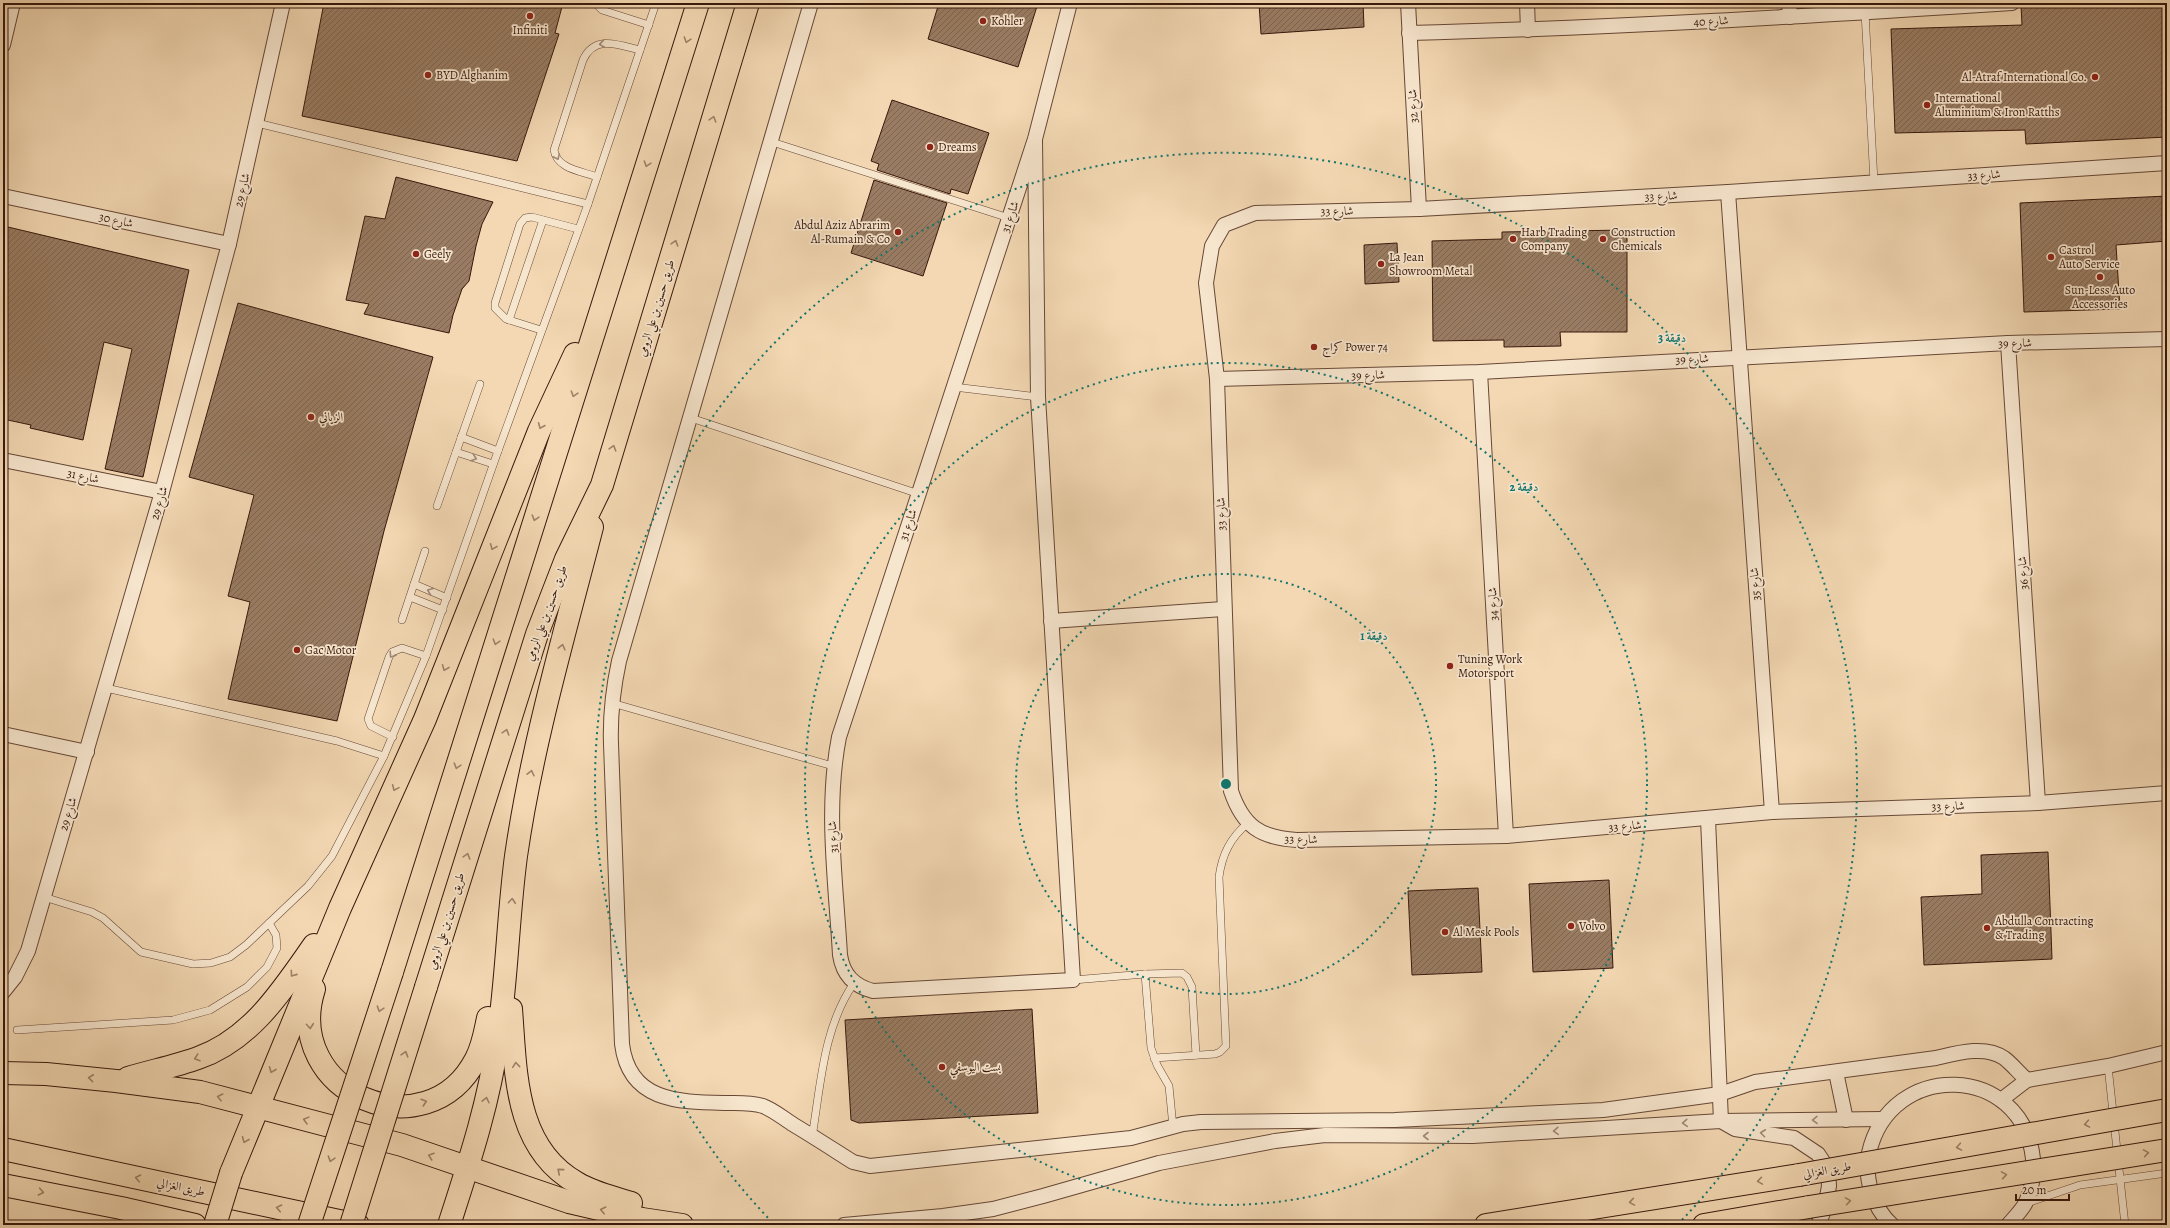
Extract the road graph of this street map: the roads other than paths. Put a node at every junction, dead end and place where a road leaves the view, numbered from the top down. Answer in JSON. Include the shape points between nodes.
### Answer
{"nodes":[{"id":1,"x":13,"y":3,"type":"edge"},
{"id":2,"x":283,"y":3,"type":"edge"},
{"id":3,"x":595,"y":3,"type":"edge"},
{"id":4,"x":656,"y":3,"type":"edge"},
{"id":5,"x":698,"y":3,"type":"edge"},
{"id":6,"x":748,"y":3,"type":"edge"},
{"id":7,"x":811,"y":3,"type":"edge"},
{"id":8,"x":1070,"y":3,"type":"edge"},
{"id":9,"x":1408,"y":3,"type":"edge"},
{"id":10,"x":1527,"y":3,"type":"edge"},
{"id":11,"x":1789,"y":3,"type":"edge"},
{"id":12,"x":2012,"y":3,"type":"edge"},
{"id":13,"x":1865,"y":12,"type":"junction"},
{"id":14,"x":1790,"y":17,"type":"junction"},
{"id":15,"x":649,"y":25,"type":"junction"},
{"id":16,"x":1528,"y":30,"type":"junction"},
{"id":17,"x":1409,"y":32,"type":"junction"},
{"id":18,"x":3,"y":45,"type":"edge"},
{"id":19,"x":640,"y":50,"type":"junction"},
{"id":20,"x":257,"y":123,"type":"junction"},
{"id":21,"x":1035,"y":139,"type":"junction"},
{"id":22,"x":772,"y":142,"type":"junction"},
{"id":23,"x":2167,"y":163,"type":"edge"},
{"id":24,"x":597,"y":177,"type":"junction"},
{"id":25,"x":1874,"y":182,"type":"junction"},
{"id":26,"x":1728,"y":192,"type":"junction"},
{"id":27,"x":3,"y":196,"type":"edge"},
{"id":28,"x":588,"y":204,"type":"junction"},
{"id":29,"x":1419,"y":209,"type":"junction"},
{"id":30,"x":1009,"y":218,"type":"junction"},
{"id":31,"x":543,"y":220,"type":"junction"},
{"id":32,"x":578,"y":229,"type":"junction"},
{"id":33,"x":229,"y":244,"type":"junction"},
{"id":34,"x":602,"y":304,"type":"junction"},
{"id":35,"x":509,"y":320,"type":"junction"},
{"id":36,"x":541,"y":330,"type":"junction"},
{"id":37,"x":2167,"y":339,"type":"edge"},
{"id":38,"x":2008,"y":343,"type":"junction"},
{"id":39,"x":1739,"y":356,"type":"junction"},
{"id":40,"x":1480,"y":372,"type":"junction"},
{"id":41,"x":1217,"y":379,"type":"junction"},
{"id":42,"x":480,"y":384,"type":"dead end"},
{"id":43,"x":954,"y":386,"type":"junction"},
{"id":44,"x":1038,"y":398,"type":"junction"},
{"id":45,"x":691,"y":418,"type":"junction"},
{"id":46,"x":461,"y":437,"type":"junction"},
{"id":47,"x":498,"y":451,"type":"junction"},
{"id":48,"x":456,"y":452,"type":"junction"},
{"id":49,"x":3,"y":460,"type":"edge"},
{"id":50,"x":493,"y":464,"type":"junction"},
{"id":51,"x":602,"y":485,"type":"junction"},
{"id":52,"x":162,"y":492,"type":"junction"},
{"id":53,"x":919,"y":494,"type":"junction"},
{"id":54,"x":437,"y":506,"type":"dead end"},
{"id":55,"x":425,"y":551,"type":"dead end"},
{"id":56,"x":414,"y":584,"type":"junction"},
{"id":57,"x":410,"y":597,"type":"junction"},
{"id":58,"x":447,"y":598,"type":"junction"},
{"id":59,"x":1223,"y":609,"type":"junction"},
{"id":60,"x":443,"y":610,"type":"junction"},
{"id":61,"x":402,"y":620,"type":"dead end"},
{"id":62,"x":1051,"y":621,"type":"junction"},
{"id":63,"x":426,"y":656,"type":"junction"},
{"id":64,"x":106,"y":688,"type":"junction"},
{"id":65,"x":612,"y":703,"type":"junction"},
{"id":66,"x":3,"y":734,"type":"edge"},
{"id":67,"x":393,"y":737,"type":"junction"},
{"id":68,"x":86,"y":752,"type":"junction"},
{"id":69,"x":384,"y":756,"type":"junction"},
{"id":70,"x":833,"y":766,"type":"junction"},
{"id":71,"x":2167,"y":793,"type":"edge"},
{"id":72,"x":2038,"y":803,"type":"junction"},
{"id":73,"x":1772,"y":812,"type":"junction"},
{"id":74,"x":1708,"y":819,"type":"junction"},
{"id":75,"x":1248,"y":823,"type":"junction"},
{"id":76,"x":1506,"y":836,"type":"junction"},
{"id":77,"x":44,"y":897,"type":"junction"},
{"id":78,"x":340,"y":908,"type":"junction"},
{"id":79,"x":269,"y":923,"type":"junction"},
{"id":80,"x":508,"y":940,"type":"junction"},
{"id":81,"x":1145,"y":974,"type":"junction"},
{"id":82,"x":1073,"y":980,"type":"junction"},
{"id":83,"x":854,"y":983,"type":"junction"},
{"id":84,"x":3,"y":992,"type":"edge"},
{"id":85,"x":17,"y":1030,"type":"dead end"},
{"id":86,"x":2167,"y":1052,"type":"edge"},
{"id":87,"x":1196,"y":1055,"type":"junction"},
{"id":88,"x":1154,"y":1058,"type":"junction"},
{"id":89,"x":2108,"y":1066,"type":"junction"},
{"id":90,"x":1836,"y":1072,"type":"junction"},
{"id":91,"x":3,"y":1073,"type":"edge"},
{"id":92,"x":2027,"y":1080,"type":"junction"},
{"id":93,"x":116,"y":1081,"type":"junction"},
{"id":94,"x":1720,"y":1094,"type":"junction"},
{"id":95,"x":2000,"y":1100,"type":"junction"},
{"id":96,"x":258,"y":1107,"type":"junction"},
{"id":97,"x":2167,"y":1110,"type":"edge"},
{"id":98,"x":1882,"y":1119,"type":"junction"},
{"id":99,"x":1846,"y":1120,"type":"junction"},
{"id":100,"x":1721,"y":1121,"type":"junction"},
{"id":101,"x":1173,"y":1127,"type":"junction"},
{"id":102,"x":812,"y":1137,"type":"junction"},
{"id":103,"x":3,"y":1150,"type":"edge"},
{"id":104,"x":2167,"y":1150,"type":"edge"},
{"id":105,"x":467,"y":1168,"type":"junction"},
{"id":106,"x":2167,"y":1173,"type":"edge"},
{"id":107,"x":2119,"y":1180,"type":"junction"},
{"id":108,"x":3,"y":1185,"type":"edge"},
{"id":109,"x":2025,"y":1204,"type":"junction"},
{"id":110,"x":452,"y":1216,"type":"edge"},
{"id":111,"x":1814,"y":1216,"type":"edge"},
{"id":112,"x":195,"y":1225,"type":"edge"},
{"id":113,"x":215,"y":1225,"type":"edge"},
{"id":114,"x":309,"y":1225,"type":"edge"},
{"id":115,"x":351,"y":1225,"type":"edge"},
{"id":116,"x":358,"y":1225,"type":"edge"},
{"id":117,"x":682,"y":1225,"type":"edge"},
{"id":118,"x":700,"y":1225,"type":"edge"},
{"id":119,"x":844,"y":1225,"type":"edge"},
{"id":120,"x":1486,"y":1225,"type":"edge"},
{"id":121,"x":1704,"y":1225,"type":"edge"},
{"id":122,"x":1892,"y":1225,"type":"edge"},
{"id":123,"x":2008,"y":1225,"type":"edge"},
{"id":124,"x":2126,"y":1225,"type":"edge"}],
"edges":[{"from":1,"to":18,"type":"street"},
{"from":2,"to":20,"type":"street","name":"شارع 29"},
{"from":3,"to":15,"type":"lane","via":[[602,10]]},
{"from":4,"to":15,"type":"lane"},
{"from":5,"to":34,"type":"highway","one_way":true},
{"from":51,"to":6,"type":"highway","name":"طريق حسين بن علي الرومي","one_way":true},
{"from":7,"to":22,"type":"street"},
{"from":8,"to":21,"type":"street","name":"شارع 31"},
{"from":9,"to":17,"type":"street","name":"32 شارع"},
{"from":10,"to":16,"type":"street"},
{"from":11,"to":14,"type":"street"},
{"from":12,"to":13,"type":"street","name":"شارع 40"},
{"from":13,"to":14,"type":"street","name":"شارع 40"},
{"from":13,"to":25,"type":"lane"},
{"from":14,"to":16,"type":"street","name":"شارع 40"},
{"from":15,"to":19,"type":"lane"},
{"from":16,"to":17,"type":"street","name":"شارع 40"},
{"from":17,"to":29,"type":"street","name":"32 شارع"},
{"from":19,"to":24,"type":"lane"},
{"from":19,"to":24,"type":"lane","one_way":true,"via":[[604,42],[590,48],[583,60],[554,150],[559,162],[565,166]]},
{"from":20,"to":28,"type":"lane"},
{"from":20,"to":33,"type":"street","name":"شارع 29"},
{"from":21,"to":30,"type":"street","name":"شارع 31"},
{"from":21,"to":44,"type":"street","name":"شارع 31"},
{"from":22,"to":30,"type":"lane"},
{"from":22,"to":45,"type":"street"},
{"from":23,"to":25,"type":"street","name":"شارع 33"},
{"from":24,"to":28,"type":"lane"},
{"from":25,"to":26,"type":"street","name":"شارع 33"},
{"from":26,"to":29,"type":"street","name":"شارع 33"},
{"from":26,"to":39,"type":"street","name":"شارع 35"},
{"from":27,"to":33,"type":"street","name":"شارع 30"},
{"from":28,"to":32,"type":"lane"},
{"from":29,"to":41,"type":"street","name":"شارع 33","via":[[1255,213],[1224,225],[1212,246],[1206,283]]},
{"from":30,"to":43,"type":"street","name":"شارع 31"},
{"from":31,"to":32,"type":"lane"},
{"from":31,"to":35,"type":"lane"},
{"from":31,"to":35,"type":"lane","via":[[528,217],[520,224],[495,303],[498,313]]},
{"from":32,"to":36,"type":"lane"},
{"from":33,"to":52,"type":"street","name":"شارع 29"},
{"from":34,"to":78,"type":"highway","one_way":true,"via":[[579,345],[546,417],[425,719]]},
{"from":34,"to":114,"type":"highway","one_way":true,"bridge":true,"via":[[392,972]]},
{"from":35,"to":36,"type":"lane"},
{"from":36,"to":47,"type":"lane"},
{"from":37,"to":38,"type":"street","name":"شارع 39"},
{"from":38,"to":39,"type":"street","name":"شارع 39"},
{"from":38,"to":72,"type":"street","name":"شارع 36"},
{"from":39,"to":40,"type":"street","name":"شارع 39"},
{"from":39,"to":73,"type":"street","name":"شارع 35"},
{"from":40,"to":41,"type":"street","name":"شارع 39"},
{"from":40,"to":76,"type":"street","name":"شارع 34"},
{"from":41,"to":59,"type":"street","name":"شارع 33"},
{"from":42,"to":46,"type":"lane"},
{"from":43,"to":44,"type":"lane"},
{"from":43,"to":53,"type":"street","name":"شارع 31"},
{"from":44,"to":62,"type":"street","name":"شارع 31"},
{"from":45,"to":53,"type":"lane"},
{"from":45,"to":65,"type":"street","via":[[619,661]]},
{"from":46,"to":47,"type":"lane"},
{"from":46,"to":48,"type":"lane"},
{"from":47,"to":50,"type":"lane"},
{"from":48,"to":50,"type":"lane","one_way":true},
{"from":48,"to":54,"type":"lane"},
{"from":49,"to":52,"type":"street","name":"شارع 31"},
{"from":50,"to":58,"type":"lane"},
{"from":80,"to":51,"type":"highway","one_way":true,"via":[[516,857],[530,775]]},
{"from":115,"to":51,"type":"highway","name":"طريق حسين بن علي الرومي","one_way":true,"bridge":true,"via":[[537,634],[566,559]]},
{"from":52,"to":64,"type":"street","name":"شارع 29"},
{"from":53,"to":70,"type":"street","name":"شارع 31","via":[[847,709]]},
{"from":55,"to":56,"type":"lane"},
{"from":56,"to":57,"type":"lane"},
{"from":58,"to":56,"type":"lane","one_way":true},
{"from":57,"to":60,"type":"lane"},
{"from":57,"to":61,"type":"lane"},
{"from":58,"to":60,"type":"lane"},
{"from":59,"to":62,"type":"street"},
{"from":59,"to":75,"type":"street","name":"شارع 33","via":[[1231,791],[1237,808]]},
{"from":60,"to":63,"type":"lane"},
{"from":62,"to":82,"type":"street","name":"شارع 31"},
{"from":63,"to":67,"type":"lane"},
{"from":63,"to":67,"type":"lane","one_way":true,"via":[[402,648],[392,652],[389,657],[368,719],[371,726]]},
{"from":64,"to":68,"type":"street","name":"شارع 29"},
{"from":64,"to":69,"type":"lane","via":[[337,741]]},
{"from":65,"to":70,"type":"lane"},
{"from":65,"to":102,"type":"street","via":[[610,744],[622,1044],[626,1063],[643,1087],[663,1097],[688,1102],[754,1104],[771,1111]]},
{"from":66,"to":68,"type":"street"},
{"from":67,"to":69,"type":"lane"},
{"from":68,"to":77,"type":"street","name":"شارع 29"},
{"from":69,"to":79,"type":"lane","via":[[332,856],[308,886]]},
{"from":70,"to":83,"type":"street","name":"شارع 31","via":[[831,802],[840,955],[844,969]]},
{"from":71,"to":72,"type":"street","name":"شارع 33"},
{"from":72,"to":73,"type":"street","name":"شارع 33"},
{"from":73,"to":74,"type":"street","name":"شارع 33"},
{"from":74,"to":76,"type":"street","name":"شارع 33"},
{"from":74,"to":94,"type":"street"},
{"from":75,"to":76,"type":"street","name":"شارع 33","via":[[1262,834],[1279,839]]},
{"from":75,"to":87,"type":"lane","via":[[1236,834],[1226,851],[1219,877],[1226,1042],[1220,1052]]},
{"from":77,"to":79,"type":"lane","via":[[103,918],[141,952],[193,964],[210,963],[230,957]]},
{"from":77,"to":84,"type":"street","name":"شارع 29","via":[[28,951],[15,977]]},
{"from":78,"to":80,"type":"highway","one_way":true,"via":[[311,1000],[312,1042],[324,1067],[343,1088],[381,1105],[423,1103],[448,1090],[468,1071],[481,1046]]},
{"from":78,"to":93,"type":"highway","one_way":true,"via":[[277,997],[243,1032],[199,1058]]},
{"from":78,"to":96,"type":"highway","one_way":true},
{"from":79,"to":85,"type":"lane","via":[[276,935],[277,948],[267,967],[246,987],[210,1010],[173,1020]]},
{"from":105,"to":80,"type":"highway","one_way":true,"via":[[477,1138],[496,1047]]},
{"from":118,"to":80,"type":"highway","one_way":true,"via":[[590,1190],[563,1174],[539,1149],[523,1118],[513,1029]]},
{"from":81,"to":82,"type":"lane"},
{"from":81,"to":87,"type":"lane","via":[[1177,972],[1191,981]]},
{"from":81,"to":88,"type":"lane"},
{"from":82,"to":83,"type":"street","via":[[883,992],[863,988]]},
{"from":83,"to":102,"type":"lane","via":[[841,1004],[833,1025]]},
{"from":86,"to":89,"type":"street"},
{"from":87,"to":88,"type":"lane"},
{"from":88,"to":101,"type":"lane","via":[[1169,1086]]},
{"from":89,"to":92,"type":"street"},
{"from":89,"to":107,"type":"lane"},
{"from":90,"to":92,"type":"street","via":[[1980,1051],[2003,1057]]},
{"from":90,"to":94,"type":"street","via":[[1755,1082]]},
{"from":90,"to":99,"type":"street"},
{"from":93,"to":91,"type":"highway","one_way":true,"via":[[46,1074]]},
{"from":92,"to":95,"type":"street"},
{"from":96,"to":93,"type":"highway","one_way":true,"via":[[200,1092]]},
{"from":94,"to":100,"type":"street"},
{"from":94,"to":101,"type":"street","via":[[1603,1110],[1403,1120],[1202,1122]]},
{"from":95,"to":98,"type":"street","via":[[1974,1087],[1937,1084],[1897,1103]]},
{"from":95,"to":109,"type":"street","via":[[2014,1113],[2025,1129],[2032,1147],[2034,1166]]},
{"from":105,"to":96,"type":"highway","one_way":true,"via":[[402,1145]]},
{"from":96,"to":113,"type":"highway","one_way":true,"bridge":true,"via":[[232,1172]]},
{"from":97,"to":120,"type":"highway","name":"طريق الغزالي","one_way":true,"bridge":true,"via":[[1799,1175]]},
{"from":98,"to":99,"type":"street"},
{"from":98,"to":122,"type":"street","via":[[1871,1146],[1868,1181],[1875,1202]]},
{"from":99,"to":100,"type":"street","one_way":true},
{"from":111,"to":100,"type":"street","one_way":true,"via":[[1825,1208],[1829,1186],[1828,1169],[1818,1154],[1794,1138],[1735,1129]]},
{"from":100,"to":119,"type":"street","one_way":true,"via":[[1473,1136],[1325,1135],[1275,1141],[1159,1163],[993,1209]]},
{"from":101,"to":102,"type":"street","via":[[1131,1138],[870,1166],[853,1162]]},
{"from":116,"to":103,"type":"highway","name":"طريق الغزالي","one_way":true},
{"from":111,"to":104,"type":"highway","one_way":true,"bridge":true},
{"from":105,"to":110,"type":"highway"},
{"from":117,"to":105,"type":"highway","one_way":true,"via":[[642,1219],[569,1202]]},
{"from":106,"to":107,"type":"lane"},
{"from":107,"to":109,"type":"lane","via":[[2080,1186]]},
{"from":107,"to":124,"type":"lane"},
{"from":108,"to":112,"type":"highway","one_way":true},
{"from":109,"to":123,"type":"street"},
{"from":111,"to":121,"type":"highway"}]}
